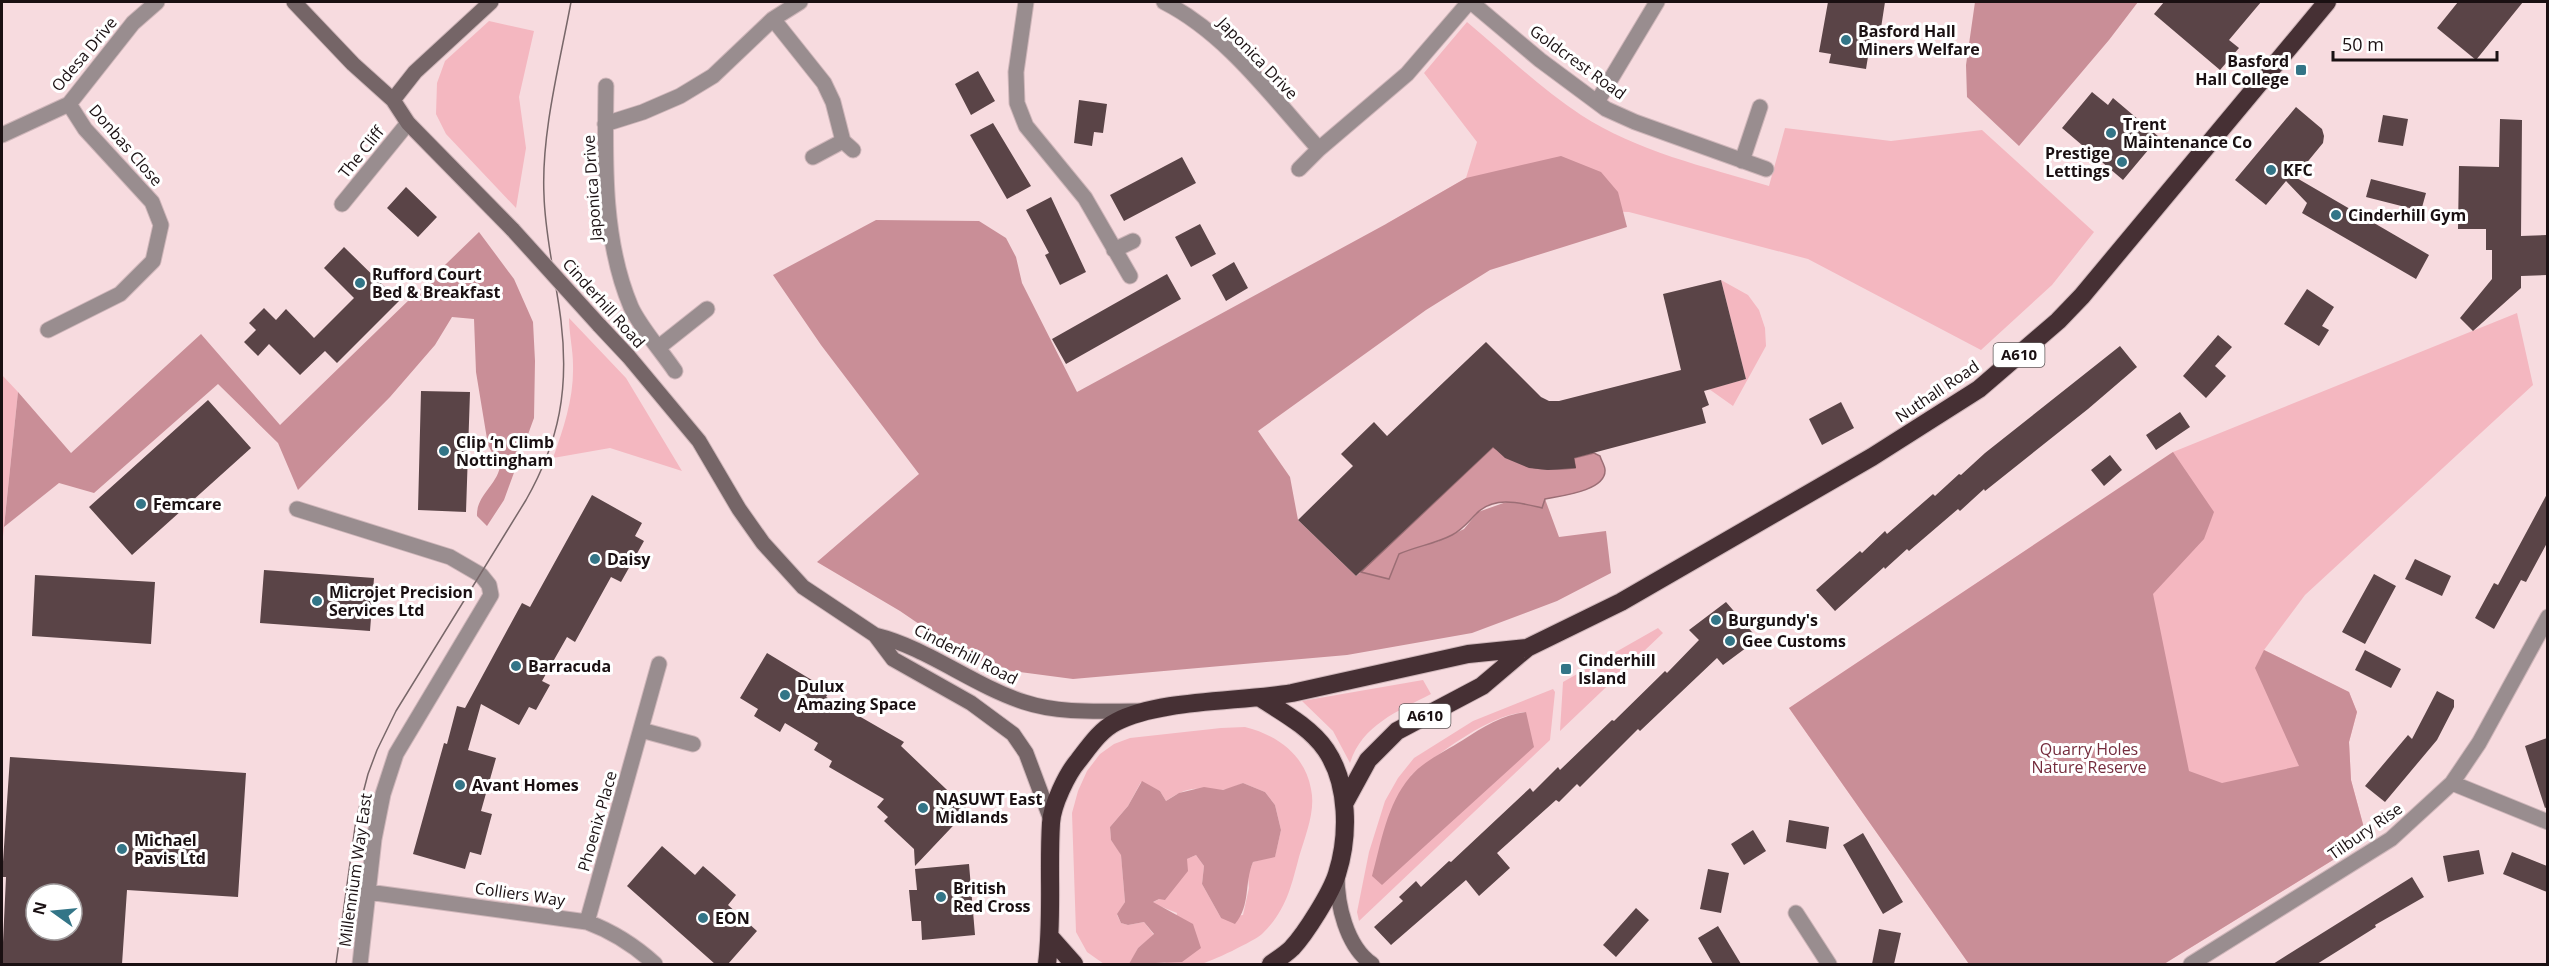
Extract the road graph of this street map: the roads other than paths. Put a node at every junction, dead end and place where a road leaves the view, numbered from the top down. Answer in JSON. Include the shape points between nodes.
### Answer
{"nodes":[{"id":1,"x":157,"y":2,"type":"edge"},
{"id":2,"x":294,"y":2,"type":"edge"},
{"id":3,"x":491,"y":2,"type":"edge"},
{"id":4,"x":800,"y":2,"type":"edge"},
{"id":5,"x":1026,"y":2,"type":"edge"},
{"id":6,"x":1164,"y":2,"type":"edge"},
{"id":7,"x":1470,"y":2,"type":"edge"},
{"id":8,"x":1657,"y":2,"type":"edge"},
{"id":9,"x":2327,"y":2,"type":"edge"},
{"id":10,"x":773,"y":19,"type":"junction"},
{"id":11,"x":606,"y":86,"type":"dead end"},
{"id":12,"x":393,"y":100,"type":"junction"},
{"id":13,"x":1597,"y":102,"type":"junction"},
{"id":14,"x":69,"y":104,"type":"junction"},
{"id":15,"x":1760,"y":107,"type":"dead end"},
{"id":16,"x":408,"y":123,"type":"junction"},
{"id":17,"x":605,"y":124,"type":"junction"},
{"id":18,"x":2,"y":135,"type":"edge"},
{"id":19,"x":1319,"y":149,"type":"junction"},
{"id":20,"x":813,"y":157,"type":"dead end"},
{"id":21,"x":1742,"y":161,"type":"junction"},
{"id":22,"x":1766,"y":168,"type":"dead end"},
{"id":23,"x":1299,"y":169,"type":"dead end"},
{"id":24,"x":342,"y":204,"type":"dead end"},
{"id":25,"x":1133,"y":241,"type":"dead end"},
{"id":26,"x":1114,"y":250,"type":"junction"},
{"id":27,"x":1130,"y":276,"type":"dead end"},
{"id":28,"x":707,"y":309,"type":"dead end"},
{"id":29,"x":48,"y":330,"type":"dead end"},
{"id":30,"x":659,"y":347,"type":"junction"},
{"id":31,"x":675,"y":372,"type":"dead end"},
{"id":32,"x":297,"y":509,"type":"dead end"},
{"id":33,"x":2547,"y":617,"type":"edge"},
{"id":34,"x":875,"y":635,"type":"junction"},
{"id":35,"x":1527,"y":648,"type":"junction"},
{"id":36,"x":659,"y":664,"type":"dead end"},
{"id":37,"x":1262,"y":699,"type":"junction"},
{"id":38,"x":1148,"y":711,"type":"junction"},
{"id":39,"x":641,"y":730,"type":"junction"},
{"id":40,"x":693,"y":744,"type":"dead end"},
{"id":41,"x":2452,"y":783,"type":"junction"},
{"id":42,"x":1344,"y":804,"type":"junction"},
{"id":43,"x":1051,"y":820,"type":"junction"},
{"id":44,"x":2547,"y":822,"type":"edge"},
{"id":45,"x":1337,"y":875,"type":"junction"},
{"id":46,"x":368,"y":892,"type":"junction"},
{"id":47,"x":1796,"y":913,"type":"dead end"},
{"id":48,"x":587,"y":922,"type":"junction"},
{"id":49,"x":1050,"y":937,"type":"junction"},
{"id":50,"x":360,"y":964,"type":"edge"},
{"id":51,"x":655,"y":964,"type":"edge"},
{"id":52,"x":1047,"y":964,"type":"edge"},
{"id":53,"x":1074,"y":964,"type":"edge"},
{"id":54,"x":1271,"y":964,"type":"edge"},
{"id":55,"x":1372,"y":964,"type":"edge"},
{"id":56,"x":1829,"y":964,"type":"edge"},
{"id":57,"x":2192,"y":964,"type":"edge"}],
"edges":[{"from":1,"to":14,"type":"street","name":"Odesa Drive","via":[[133,23]]},
{"from":2,"to":12,"type":"street","name":"Cinderhill Road"},
{"from":3,"to":12,"type":"street","via":[[415,72]]},
{"from":4,"to":10,"type":"street","name":"Japonica Drive"},
{"from":5,"to":26,"type":"street","via":[[1016,72],[1017,103],[1026,126],[1085,198]]},
{"from":6,"to":19,"type":"street","name":"Japonica Drive","via":[[1213,35]]},
{"from":7,"to":13,"type":"street","name":"Goldcrest Road"},
{"from":7,"to":19,"type":"street","via":[[1407,74]]},
{"from":8,"to":13,"type":"street"},
{"from":9,"to":35,"type":"highway","name":"Nuthall Road","number":"A610","via":[[2082,296],[1979,389],[1872,457],[1700,557],[1621,602]]},
{"from":10,"to":17,"type":"street","name":"Japonica Drive","via":[[713,76],[671,100]]},
{"from":10,"to":20,"type":"street","via":[[824,83],[848,146]]},
{"from":11,"to":17,"type":"street","name":"Japonica Drive"},
{"from":12,"to":16,"type":"street","name":"Cinderhill Road"},
{"from":13,"to":21,"type":"street","name":"Goldcrest Road","via":[[1635,122]]},
{"from":14,"to":18,"type":"street","name":"Odesa Drive"},
{"from":14,"to":29,"type":"street","name":"Donbas Close","via":[[85,129],[152,202],[161,225],[153,261],[120,294]]},
{"from":15,"to":21,"type":"street"},
{"from":16,"to":24,"type":"street","name":"The Cliff"},
{"from":16,"to":34,"type":"street","name":"Cinderhill Road","bridge":true,"via":[[629,357],[699,441],[739,508],[802,587]]},
{"from":17,"to":30,"type":"street","name":"Japonica Drive","via":[[608,210],[614,247],[632,310]]},
{"from":19,"to":23,"type":"street"},
{"from":21,"to":22,"type":"street","name":"Goldcrest Road"},
{"from":25,"to":26,"type":"street"},
{"from":26,"to":27,"type":"street"},
{"from":28,"to":30,"type":"street"},
{"from":30,"to":31,"type":"street","name":"Japonica Drive"},
{"from":32,"to":46,"type":"street","name":"Millennium Way East","via":[[450,557],[481,575],[491,595],[396,754],[383,795]]},
{"from":33,"to":41,"type":"street","name":"Tilbury Rise","via":[[2479,743]]},
{"from":34,"to":38,"type":"street","name":"Cinderhill Road","via":[[901,642],[1027,703],[1073,710]]},
{"from":34,"to":43,"type":"street","name":"Cinderhill Road","via":[[893,659],[971,703],[1013,734],[1030,762]]},
{"from":35,"to":37,"type":"highway","number":"A610","via":[[1468,654]]},
{"from":35,"to":42,"type":"highway","number":"A610","via":[[1482,686],[1397,731],[1368,760]]},
{"from":36,"to":39,"type":"street","name":"Phoenix Place"},
{"from":37,"to":38,"type":"highway","number":"A610"},
{"from":37,"to":42,"type":"highway","via":[[1295,720],[1326,750]]},
{"from":38,"to":43,"type":"highway","number":"A610","via":[[1116,722],[1100,734],[1068,773]]},
{"from":39,"to":40,"type":"street"},
{"from":39,"to":48,"type":"street","name":"Phoenix Place"},
{"from":41,"to":44,"type":"street"},
{"from":41,"to":57,"type":"street","name":"Tilbury Rise","via":[[2391,839]]},
{"from":42,"to":45,"type":"highway","via":[[1345,833]]},
{"from":43,"to":49,"type":"highway","number":"A610"},
{"from":45,"to":54,"type":"highway","via":[[1308,927],[1292,948]]},
{"from":45,"to":55,"type":"street","via":[[1340,910],[1350,936],[1365,960]]},
{"from":46,"to":48,"type":"street","name":"Colliers Way"},
{"from":46,"to":50,"type":"street","name":"Millennium Way East"},
{"from":47,"to":56,"type":"street"},
{"from":48,"to":51,"type":"street","name":"Colliers Way","via":[[619,936]]},
{"from":49,"to":52,"type":"highway","number":"A610"},
{"from":49,"to":53,"type":"highway"}]}
